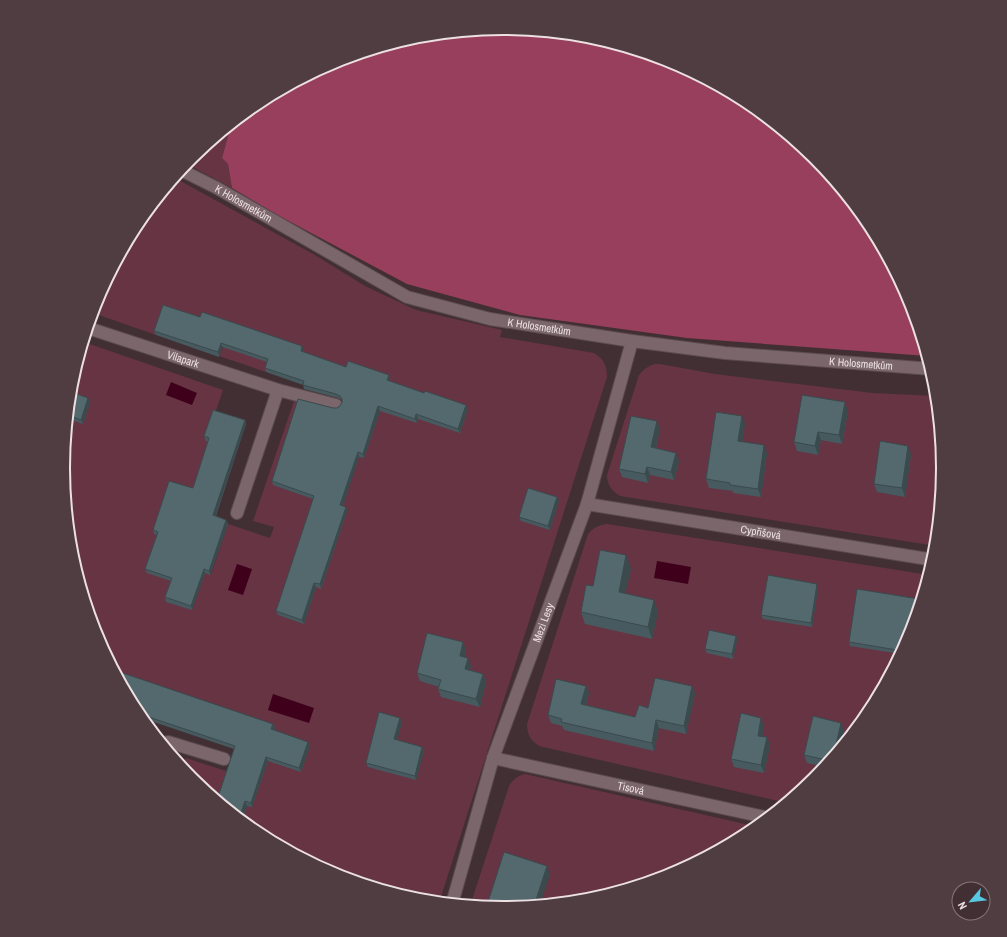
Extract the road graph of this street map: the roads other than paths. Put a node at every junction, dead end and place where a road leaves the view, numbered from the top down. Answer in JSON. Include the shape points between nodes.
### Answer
{"nodes":[{"id":1,"x":187,"y":173,"type":"edge"},
{"id":2,"x":93,"y":330,"type":"edge"},
{"id":3,"x":632,"y":341,"type":"junction"},
{"id":4,"x":925,"y":368,"type":"edge"},
{"id":5,"x":278,"y":390,"type":"junction"},
{"id":6,"x":336,"y":405,"type":"dead end"},
{"id":7,"x":587,"y":504,"type":"junction"},
{"id":8,"x":237,"y":513,"type":"dead end"},
{"id":9,"x":928,"y":559,"type":"edge"},
{"id":10,"x":170,"y":745,"type":"edge"},
{"id":11,"x":493,"y":758,"type":"junction"},
{"id":12,"x":224,"y":759,"type":"dead end"},
{"id":13,"x":761,"y":816,"type":"edge"},
{"id":14,"x":453,"y":899,"type":"edge"}],
"edges":[{"from":1,"to":3,"type":"street","name":"K Holosmetkům","via":[[407,296],[490,319]]},
{"from":2,"to":5,"type":"street","name":"Vilapark"},
{"from":3,"to":4,"type":"street","name":"K Holosmetkům","via":[[725,353]]},
{"from":3,"to":7,"type":"street","name":"Mezi Lesy"},
{"from":5,"to":6,"type":"street","name":"Vilapark"},
{"from":5,"to":8,"type":"street"},
{"from":7,"to":9,"type":"street","name":"Cypřišová"},
{"from":7,"to":11,"type":"street","name":"Mezi Lesy"},
{"from":10,"to":12,"type":"street"},
{"from":11,"to":13,"type":"street","name":"Tisová"},
{"from":11,"to":14,"type":"street","name":"Mezi Lesy"}]}
